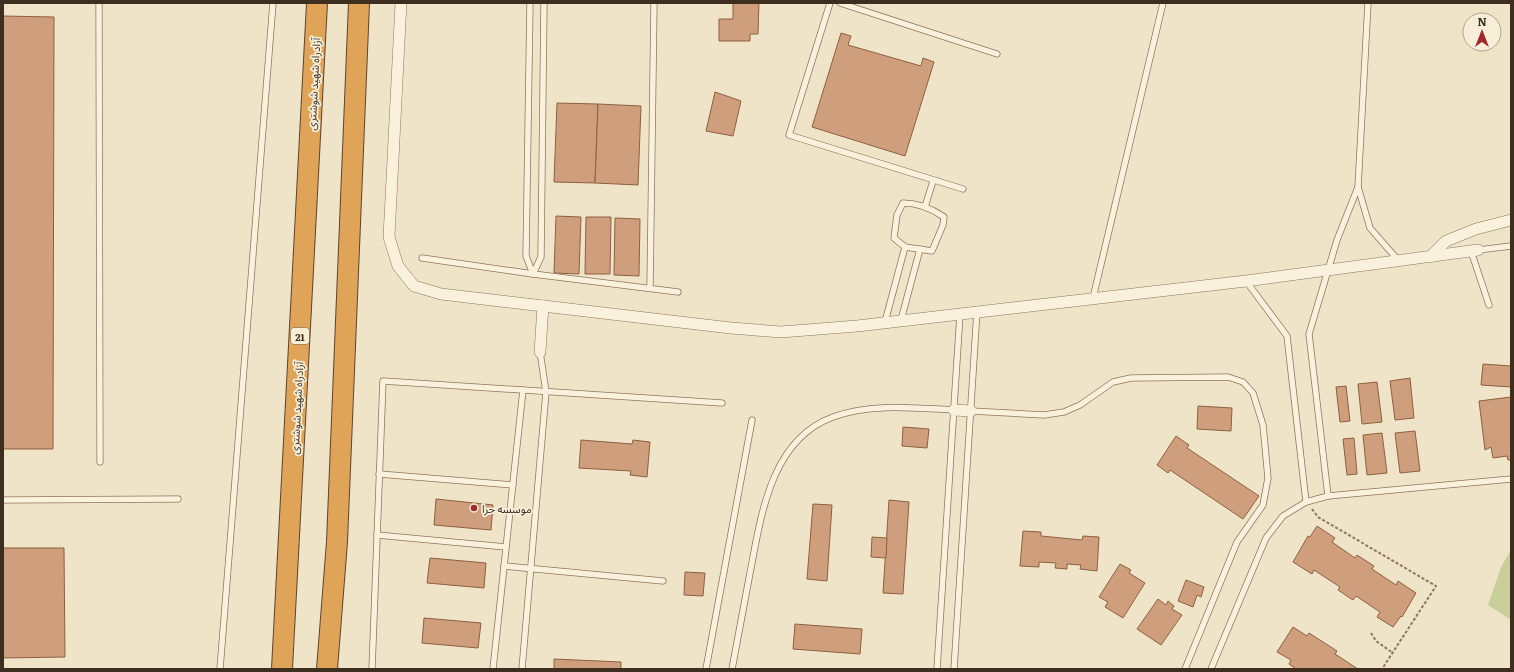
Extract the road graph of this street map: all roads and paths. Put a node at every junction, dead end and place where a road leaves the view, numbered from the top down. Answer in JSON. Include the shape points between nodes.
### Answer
{"nodes":[{"id":1,"x":100,"y":3,"type":"edge"},
{"id":2,"x":273,"y":3,"type":"edge"},
{"id":3,"x":317,"y":3,"type":"edge"},
{"id":4,"x":359,"y":3,"type":"edge"},
{"id":5,"x":401,"y":3,"type":"edge"},
{"id":6,"x":530,"y":3,"type":"edge"},
{"id":7,"x":544,"y":3,"type":"edge"},
{"id":8,"x":654,"y":3,"type":"edge"},
{"id":9,"x":830,"y":3,"type":"edge"},
{"id":10,"x":840,"y":3,"type":"edge"},
{"id":11,"x":1163,"y":3,"type":"edge"},
{"id":12,"x":1368,"y":3,"type":"edge"},
{"id":13,"x":997,"y":54,"type":"dead end"},
{"id":14,"x":933,"y":181,"type":"junction"},
{"id":15,"x":1358,"y":187,"type":"junction"},
{"id":16,"x":963,"y":189,"type":"dead end"},
{"id":17,"x":925,"y":207,"type":"junction"},
{"id":18,"x":1511,"y":220,"type":"edge"},
{"id":19,"x":1511,"y":246,"type":"edge"},
{"id":20,"x":905,"y":247,"type":"junction"},
{"id":21,"x":920,"y":249,"type":"junction"},
{"id":22,"x":1474,"y":251,"type":"junction"},
{"id":23,"x":1430,"y":257,"type":"junction"},
{"id":24,"x":422,"y":258,"type":"dead end"},
{"id":25,"x":1399,"y":261,"type":"junction"},
{"id":26,"x":1329,"y":271,"type":"junction"},
{"id":27,"x":533,"y":274,"type":"junction"},
{"id":28,"x":1246,"y":281,"type":"junction"},
{"id":29,"x":650,"y":288,"type":"junction"},
{"id":30,"x":678,"y":292,"type":"dead end"},
{"id":31,"x":1093,"y":298,"type":"junction"},
{"id":32,"x":1488,"y":305,"type":"dead end"},
{"id":33,"x":543,"y":306,"type":"junction"},
{"id":34,"x":978,"y":311,"type":"junction"},
{"id":35,"x":960,"y":313,"type":"junction"},
{"id":36,"x":901,"y":320,"type":"junction"},
{"id":37,"x":885,"y":322,"type":"junction"},
{"id":38,"x":540,"y":352,"type":"joint"},
{"id":39,"x":523,"y":390,"type":"junction"},
{"id":40,"x":546,"y":392,"type":"junction"},
{"id":41,"x":722,"y":403,"type":"dead end"},
{"id":42,"x":954,"y":410,"type":"junction"},
{"id":43,"x":971,"y":411,"type":"junction"},
{"id":44,"x":752,"y":420,"type":"dead end"},
{"id":45,"x":100,"y":462,"type":"dead end"},
{"id":46,"x":379,"y":474,"type":"junction"},
{"id":47,"x":1511,"y":479,"type":"edge"},
{"id":48,"x":513,"y":485,"type":"junction"},
{"id":49,"x":1328,"y":496,"type":"junction"},
{"id":50,"x":178,"y":499,"type":"dead end"},
{"id":51,"x":3,"y":500,"type":"edge"},
{"id":52,"x":1306,"y":502,"type":"junction"},
{"id":53,"x":377,"y":535,"type":"junction"},
{"id":54,"x":506,"y":547,"type":"junction"},
{"id":55,"x":504,"y":566,"type":"junction"},
{"id":56,"x":531,"y":568,"type":"junction"},
{"id":57,"x":663,"y":581,"type":"dead end"},
{"id":58,"x":1371,"y":633,"type":"dead end"},
{"id":59,"x":1393,"y":653,"type":"junction"},
{"id":60,"x":220,"y":669,"type":"edge"},
{"id":61,"x":282,"y":669,"type":"edge"},
{"id":62,"x":327,"y":669,"type":"edge"},
{"id":63,"x":372,"y":669,"type":"edge"},
{"id":64,"x":493,"y":669,"type":"edge"},
{"id":65,"x":522,"y":669,"type":"edge"},
{"id":66,"x":706,"y":669,"type":"edge"},
{"id":67,"x":732,"y":669,"type":"edge"},
{"id":68,"x":937,"y":669,"type":"edge"},
{"id":69,"x":954,"y":669,"type":"edge"},
{"id":70,"x":1185,"y":669,"type":"edge"},
{"id":71,"x":1211,"y":669,"type":"edge"},
{"id":72,"x":1382,"y":669,"type":"edge"}],
"edges":[{"from":1,"to":45,"type":"lane"},
{"from":2,"to":60,"type":"lane"},
{"from":3,"to":61,"type":"highway","name":"آزادراه شهید شوشتری","number":"21"},
{"from":4,"to":62,"type":"highway","via":[[337,542]]},
{"from":5,"to":33,"type":"street","via":[[389,237],[398,266],[414,286],[441,294]]},
{"from":6,"to":27,"type":"lane","via":[[526,256]]},
{"from":7,"to":27,"type":"lane","via":[[540,256]]},
{"from":8,"to":29,"type":"lane"},
{"from":9,"to":14,"type":"lane","via":[[789,135]]},
{"from":10,"to":13,"type":"lane"},
{"from":11,"to":31,"type":"lane"},
{"from":12,"to":15,"type":"lane"},
{"from":14,"to":16,"type":"lane"},
{"from":14,"to":17,"type":"lane"},
{"from":15,"to":25,"type":"lane","via":[[1370,228]]},
{"from":15,"to":26,"type":"lane","via":[[1337,240]]},
{"from":17,"to":20,"type":"lane","via":[[903,203],[897,215],[894,238]]},
{"from":17,"to":21,"type":"lane","via":[[934,209],[944,217],[932,251]]},
{"from":18,"to":23,"type":"street","via":[[1476,229],[1446,241]]},
{"from":19,"to":22,"type":"lane"},
{"from":20,"to":21,"type":"lane"},
{"from":20,"to":37,"type":"lane"},
{"from":21,"to":36,"type":"lane"},
{"from":22,"to":23,"type":"street"},
{"from":22,"to":32,"type":"lane"},
{"from":23,"to":25,"type":"street"},
{"from":24,"to":27,"type":"lane"},
{"from":25,"to":26,"type":"street"},
{"from":26,"to":28,"type":"street"},
{"from":26,"to":49,"type":"lane","via":[[1309,334]]},
{"from":27,"to":29,"type":"lane"},
{"from":28,"to":31,"type":"street"},
{"from":28,"to":52,"type":"lane","via":[[1287,336]]},
{"from":29,"to":30,"type":"lane"},
{"from":31,"to":34,"type":"street"},
{"from":33,"to":37,"type":"street","via":[[781,332]]},
{"from":33,"to":38,"type":"street"},
{"from":34,"to":35,"type":"street"},
{"from":34,"to":43,"type":"lane"},
{"from":35,"to":36,"type":"street"},
{"from":35,"to":42,"type":"lane"},
{"from":36,"to":37,"type":"street"},
{"from":38,"to":40,"type":"lane"},
{"from":39,"to":40,"type":"lane"},
{"from":39,"to":46,"type":"lane","via":[[383,381]]},
{"from":39,"to":48,"type":"lane"},
{"from":40,"to":41,"type":"lane"},
{"from":40,"to":56,"type":"lane"},
{"from":42,"to":43,"type":"street"},
{"from":42,"to":67,"type":"lane","via":[[897,407],[832,417],[806,432],[787,453],[774,477],[761,517]]},
{"from":42,"to":68,"type":"lane"},
{"from":43,"to":69,"type":"lane"},
{"from":43,"to":70,"type":"lane","via":[[1044,415],[1064,412],[1080,405],[1113,382],[1131,378],[1228,377],[1243,382],[1253,393],[1263,425],[1268,478],[1263,505],[1237,542]]},
{"from":44,"to":66,"type":"lane"},
{"from":46,"to":48,"type":"lane"},
{"from":46,"to":53,"type":"lane"},
{"from":47,"to":49,"type":"lane"},
{"from":48,"to":54,"type":"lane"},
{"from":49,"to":52,"type":"lane"},
{"from":50,"to":51,"type":"lane"},
{"from":52,"to":59,"type":"path","via":[[1318,517],[1436,586]]},
{"from":52,"to":71,"type":"lane","via":[[1283,516],[1266,538]]},
{"from":53,"to":54,"type":"lane"},
{"from":53,"to":63,"type":"lane"},
{"from":54,"to":55,"type":"lane"},
{"from":55,"to":56,"type":"lane"},
{"from":55,"to":64,"type":"lane"},
{"from":56,"to":57,"type":"lane"},
{"from":56,"to":65,"type":"lane"},
{"from":58,"to":59,"type":"path","via":[[1376,641]]},
{"from":59,"to":72,"type":"path"}]}
